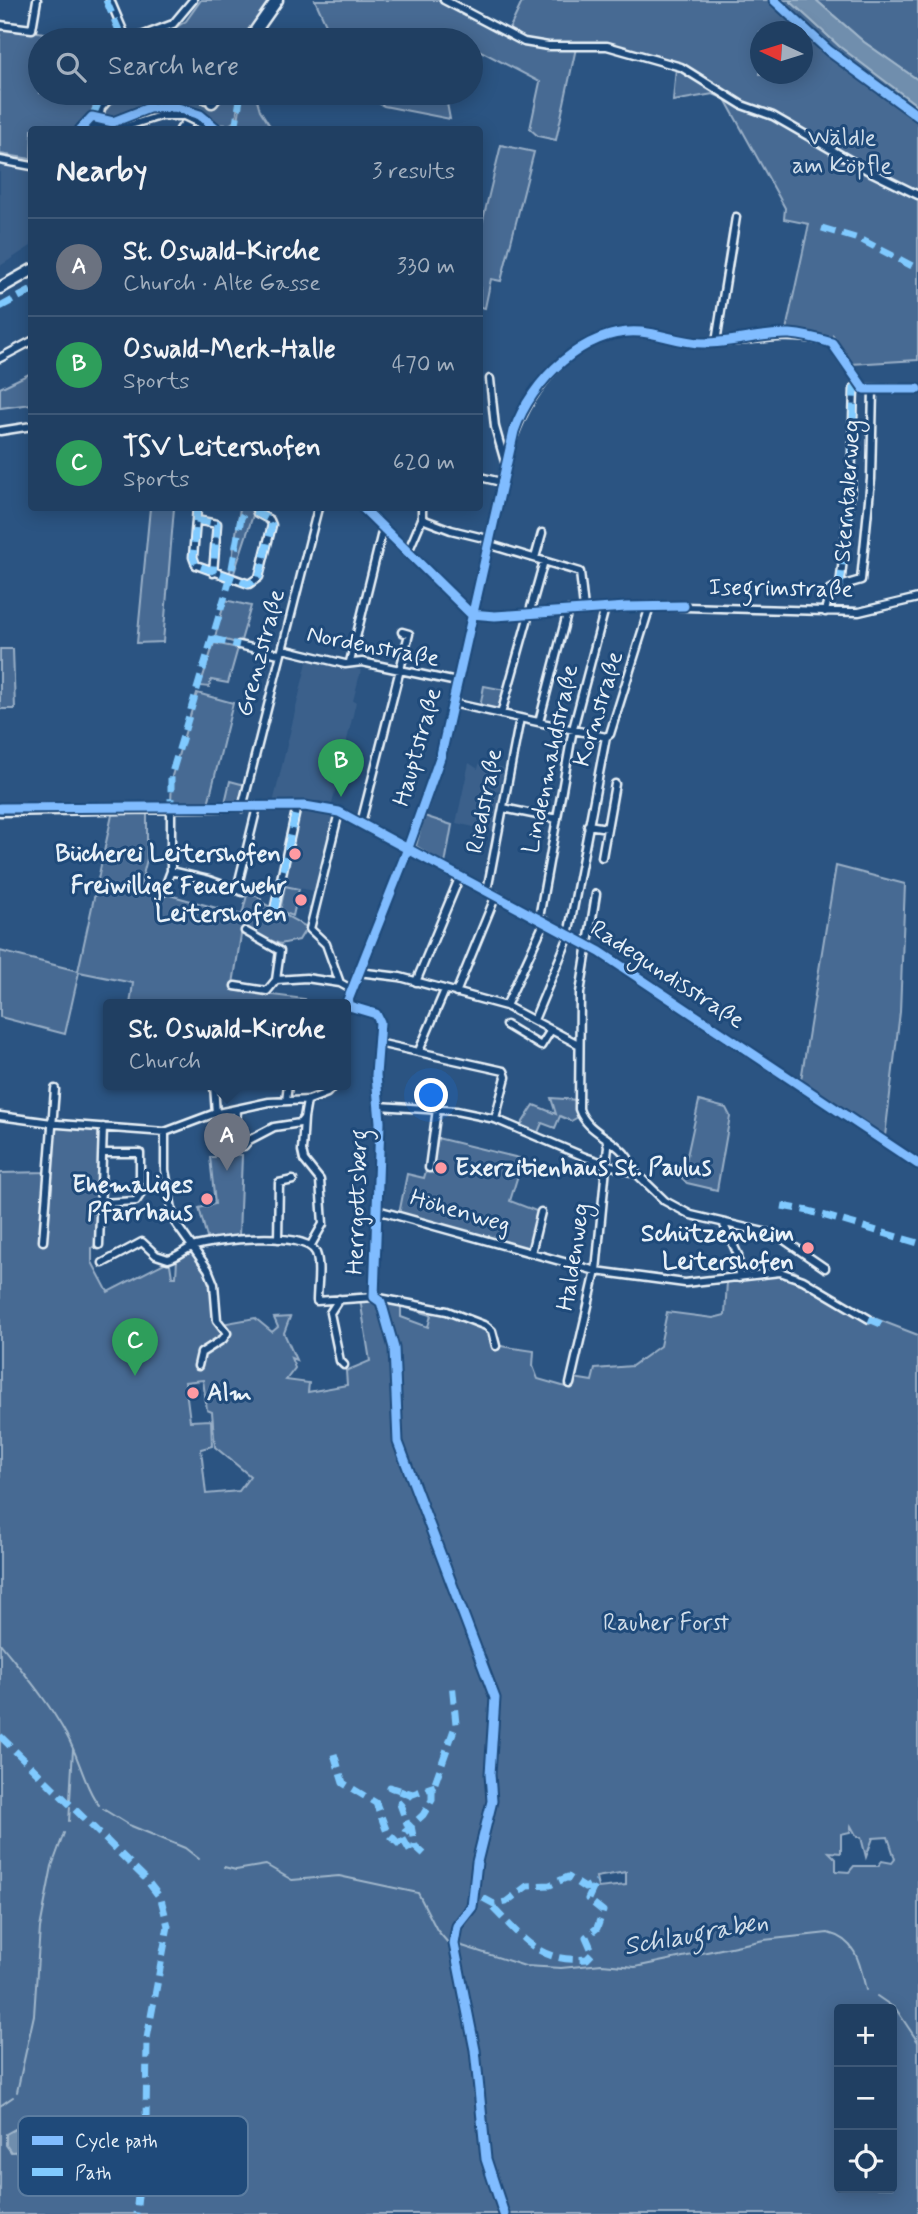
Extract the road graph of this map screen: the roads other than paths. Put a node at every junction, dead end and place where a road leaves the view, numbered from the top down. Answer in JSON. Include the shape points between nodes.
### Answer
{"nodes":[{"id":1,"x":37,"y":0,"type":"edge"},
{"id":2,"x":110,"y":0,"type":"edge"},
{"id":3,"x":193,"y":0,"type":"edge"},
{"id":4,"x":277,"y":0,"type":"edge"},
{"id":5,"x":285,"y":0,"type":"edge"},
{"id":6,"x":444,"y":0,"type":"edge"},
{"id":7,"x":0,"y":25,"type":"edge"},
{"id":8,"x":28,"y":28,"type":"edge"},
{"id":9,"x":32,"y":28,"type":"edge"},
{"id":10,"x":123,"y":28,"type":"edge"},
{"id":11,"x":162,"y":28,"type":"edge"},
{"id":12,"x":257,"y":28,"type":"edge"},
{"id":13,"x":265,"y":28,"type":"edge"},
{"id":14,"x":104,"y":105,"type":"edge"},
{"id":15,"x":98,"y":124,"type":"junction"},
{"id":16,"x":193,"y":125,"type":"edge"},
{"id":17,"x":95,"y":126,"type":"edge"},
{"id":18,"x":101,"y":126,"type":"edge"},
{"id":19,"x":129,"y":126,"type":"edge"},
{"id":20,"x":0,"y":160,"type":"edge"},
{"id":21,"x":28,"y":165,"type":"edge"},
{"id":22,"x":918,"y":195,"type":"edge"},
{"id":23,"x":736,"y":217,"type":"dead end"},
{"id":24,"x":28,"y":272,"type":"edge"},
{"id":25,"x":28,"y":279,"type":"edge"},
{"id":26,"x":0,"y":288,"type":"edge"},
{"id":27,"x":0,"y":295,"type":"edge"},
{"id":28,"x":820,"y":340,"type":"dead end"},
{"id":29,"x":716,"y":342,"type":"junction"},
{"id":30,"x":28,"y":343,"type":"edge"},
{"id":31,"x":0,"y":358,"type":"edge"},
{"id":32,"x":490,"y":379,"type":"dead end"},
{"id":33,"x":873,"y":389,"type":"junction"},
{"id":34,"x":918,"y":389,"type":"edge"},
{"id":35,"x":28,"y":427,"type":"edge"},
{"id":36,"x":0,"y":431,"type":"edge"},
{"id":37,"x":506,"y":464,"type":"junction"},
{"id":38,"x":483,"y":478,"type":"edge"},
{"id":39,"x":501,"y":482,"type":"junction"},
{"id":40,"x":197,"y":511,"type":"edge"},
{"id":41,"x":257,"y":511,"type":"edge"},
{"id":42,"x":317,"y":511,"type":"edge"},
{"id":43,"x":366,"y":511,"type":"edge"},
{"id":44,"x":422,"y":511,"type":"edge"},
{"id":45,"x":422,"y":519,"type":"junction"},
{"id":46,"x":196,"y":520,"type":"junction"},
{"id":47,"x":383,"y":527,"type":"junction"},
{"id":48,"x":542,"y":533,"type":"dead end"},
{"id":49,"x":487,"y":541,"type":"junction"},
{"id":50,"x":408,"y":552,"type":"junction"},
{"id":51,"x":535,"y":558,"type":"junction"},
{"id":52,"x":544,"y":561,"type":"junction"},
{"id":53,"x":213,"y":573,"type":"junction"},
{"id":54,"x":840,"y":586,"type":"junction"},
{"id":55,"x":918,"y":598,"type":"edge"},
{"id":56,"x":650,"y":606,"type":"junction"},
{"id":57,"x":605,"y":608,"type":"junction"},
{"id":58,"x":584,"y":609,"type":"junction"},
{"id":59,"x":568,"y":610,"type":"junction"},
{"id":60,"x":825,"y":612,"type":"junction"},
{"id":61,"x":530,"y":613,"type":"junction"},
{"id":62,"x":471,"y":614,"type":"junction"},
{"id":63,"x":402,"y":632,"type":"dead end"},
{"id":64,"x":239,"y":645,"type":"dead end"},
{"id":65,"x":281,"y":651,"type":"junction"},
{"id":66,"x":350,"y":662,"type":"junction"},
{"id":67,"x":399,"y":670,"type":"junction"},
{"id":68,"x":457,"y":682,"type":"junction"},
{"id":69,"x":452,"y":703,"type":"junction"},
{"id":70,"x":501,"y":714,"type":"junction"},
{"id":71,"x":520,"y":718,"type":"junction"},
{"id":72,"x":539,"y":722,"type":"junction"},
{"id":73,"x":573,"y":730,"type":"junction"},
{"id":74,"x":606,"y":737,"type":"junction"},
{"id":75,"x":615,"y":784,"type":"dead end"},
{"id":76,"x":297,"y":806,"type":"junction"},
{"id":77,"x":257,"y":807,"type":"junction"},
{"id":78,"x":172,"y":808,"type":"junction"},
{"id":79,"x":242,"y":808,"type":"junction"},
{"id":80,"x":503,"y":808,"type":"junction"},
{"id":81,"x":0,"y":812,"type":"edge"},
{"id":82,"x":339,"y":812,"type":"junction"},
{"id":83,"x":557,"y":819,"type":"junction"},
{"id":84,"x":361,"y":823,"type":"junction"},
{"id":85,"x":588,"y":825,"type":"junction"},
{"id":86,"x":607,"y":828,"type":"junction"},
{"id":87,"x":408,"y":848,"type":"junction"},
{"id":88,"x":602,"y":857,"type":"dead end"},
{"id":89,"x":172,"y":871,"type":"junction"},
{"id":90,"x":460,"y":876,"type":"junction"},
{"id":91,"x":487,"y":891,"type":"junction"},
{"id":92,"x":163,"y":892,"type":"dead end"},
{"id":93,"x":596,"y":894,"type":"dead end"},
{"id":94,"x":496,"y":895,"type":"junction"},
{"id":95,"x":274,"y":911,"type":"dead end"},
{"id":96,"x":542,"y":920,"type":"junction"},
{"id":97,"x":245,"y":931,"type":"dead end"},
{"id":98,"x":568,"y":934,"type":"junction"},
{"id":99,"x":587,"y":944,"type":"junction"},
{"id":100,"x":358,"y":972,"type":"junction"},
{"id":101,"x":276,"y":980,"type":"junction"},
{"id":102,"x":416,"y":982,"type":"junction"},
{"id":103,"x":340,"y":983,"type":"junction"},
{"id":104,"x":235,"y":986,"type":"dead end"},
{"id":105,"x":351,"y":989,"type":"junction"},
{"id":106,"x":445,"y":990,"type":"junction"},
{"id":107,"x":456,"y":993,"type":"junction"},
{"id":108,"x":348,"y":999,"type":"edge"},
{"id":109,"x":351,"y":1006,"type":"edge"},
{"id":110,"x":506,"y":1006,"type":"junction"},
{"id":111,"x":534,"y":1020,"type":"junction"},
{"id":112,"x":506,"y":1025,"type":"dead end"},
{"id":113,"x":551,"y":1030,"type":"junction"},
{"id":114,"x":378,"y":1043,"type":"junction"},
{"id":115,"x":578,"y":1044,"type":"junction"},
{"id":116,"x":419,"y":1051,"type":"junction"},
{"id":117,"x":55,"y":1089,"type":"dead end"},
{"id":118,"x":214,"y":1090,"type":"edge"},
{"id":119,"x":287,"y":1090,"type":"edge"},
{"id":120,"x":330,"y":1090,"type":"edge"},
{"id":121,"x":286,"y":1101,"type":"junction"},
{"id":122,"x":307,"y":1101,"type":"junction"},
{"id":123,"x":379,"y":1106,"type":"junction"},
{"id":124,"x":237,"y":1109,"type":"junction"},
{"id":125,"x":437,"y":1109,"type":"junction"},
{"id":126,"x":215,"y":1114,"type":"junction"},
{"id":127,"x":0,"y":1116,"type":"edge"},
{"id":128,"x":304,"y":1118,"type":"junction"},
{"id":129,"x":495,"y":1119,"type":"junction"},
{"id":130,"x":51,"y":1121,"type":"junction"},
{"id":131,"x":103,"y":1127,"type":"junction"},
{"id":132,"x":165,"y":1132,"type":"junction"},
{"id":133,"x":605,"y":1136,"type":"junction"},
{"id":134,"x":102,"y":1153,"type":"junction"},
{"id":135,"x":628,"y":1158,"type":"dead end"},
{"id":136,"x":606,"y":1164,"type":"junction"},
{"id":137,"x":918,"y":1164,"type":"edge"},
{"id":138,"x":429,"y":1168,"type":"dead end"},
{"id":139,"x":293,"y":1180,"type":"dead end"},
{"id":140,"x":101,"y":1203,"type":"junction"},
{"id":141,"x":377,"y":1210,"type":"junction"},
{"id":142,"x":541,"y":1212,"type":"dead end"},
{"id":143,"x":723,"y":1225,"type":"junction"},
{"id":144,"x":42,"y":1239,"type":"dead end"},
{"id":145,"x":278,"y":1239,"type":"junction"},
{"id":146,"x":99,"y":1245,"type":"dead end"},
{"id":147,"x":311,"y":1245,"type":"junction"},
{"id":148,"x":192,"y":1247,"type":"junction"},
{"id":149,"x":531,"y":1253,"type":"junction"},
{"id":150,"x":103,"y":1263,"type":"dead end"},
{"id":151,"x":825,"y":1268,"type":"dead end"},
{"id":152,"x":596,"y":1271,"type":"junction"},
{"id":153,"x":739,"y":1278,"type":"junction"},
{"id":154,"x":374,"y":1297,"type":"junction"},
{"id":155,"x":339,"y":1299,"type":"junction"},
{"id":156,"x":869,"y":1319,"type":"dead end"},
{"id":157,"x":496,"y":1346,"type":"dead end"},
{"id":158,"x":344,"y":1364,"type":"dead end"},
{"id":159,"x":198,"y":1366,"type":"dead end"},
{"id":160,"x":570,"y":1384,"type":"dead end"}],
"edges":[{"from":1,"to":9,"type":"street"},
{"from":2,"to":10,"type":"street"},
{"from":3,"to":11,"type":"street","via":[[173,24]]},
{"from":4,"to":12,"type":"highway"},
{"from":5,"to":13,"type":"highway"},
{"from":6,"to":22,"type":"street","via":[[524,42],[548,47],[607,46],[681,67],[742,105],[782,121]]},
{"from":7,"to":8,"type":"street"},
{"from":14,"to":15,"type":"street"},
{"from":15,"to":17,"type":"street"},
{"from":15,"to":18,"type":"street"},
{"from":16,"to":19,"type":"street","via":[[160,116]]},
{"from":20,"to":21,"type":"street"},
{"from":23,"to":29,"type":"street"},
{"from":24,"to":26,"type":"highway"},
{"from":25,"to":27,"type":"highway"},
{"from":28,"to":29,"type":"street","name":"Hauptstraße","via":[[786,334]]},
{"from":29,"to":37,"type":"street","name":"Hauptstraße","via":[[630,332],[589,343],[558,366],[526,406]]},
{"from":30,"to":31,"type":"street"},
{"from":32,"to":37,"type":"street","via":[[495,427]]},
{"from":33,"to":34,"type":"street"},
{"from":33,"to":54,"type":"street","name":"Sterntalerweg","via":[[871,479],[861,580]]},
{"from":33,"to":54,"type":"street","via":[[854,388],[851,486]]},
{"from":35,"to":36,"type":"street"},
{"from":37,"to":39,"type":"street","name":"Hauptstraße"},
{"from":38,"to":39,"type":"street"},
{"from":39,"to":49,"type":"street","name":"Hauptstraße"},
{"from":40,"to":46,"type":"street"},
{"from":41,"to":53,"type":"street","via":[[272,525],[257,580],[249,584]]},
{"from":42,"to":65,"type":"street","name":"Grenzstraße"},
{"from":43,"to":47,"type":"street"},
{"from":44,"to":45,"type":"street"},
{"from":45,"to":49,"type":"street"},
{"from":45,"to":50,"type":"street"},
{"from":46,"to":53,"type":"street","via":[[194,561]]},
{"from":46,"to":53,"type":"street","via":[[217,524]]},
{"from":47,"to":50,"type":"street"},
{"from":47,"to":66,"type":"street"},
{"from":48,"to":51,"type":"street"},
{"from":49,"to":51,"type":"street"},
{"from":49,"to":62,"type":"street","name":"Hauptstraße"},
{"from":50,"to":62,"type":"street"},
{"from":51,"to":52,"type":"street"},
{"from":52,"to":58,"type":"street","via":[[580,572]]},
{"from":52,"to":61,"type":"street"},
{"from":54,"to":60,"type":"street","name":"Sterntalerweg","via":[[828,592]]},
{"from":55,"to":60,"type":"street","name":"Isegrimstraße","via":[[859,612]]},
{"from":56,"to":57,"type":"street","name":"Isegrimstraße"},
{"from":56,"to":60,"type":"street","name":"Isegrimstraße"},
{"from":56,"to":74,"type":"street","name":"Kornstraße"},
{"from":57,"to":58,"type":"street","name":"Isegrimstraße"},
{"from":57,"to":73,"type":"street","name":"Lindenmahdstraße"},
{"from":58,"to":59,"type":"street","name":"Isegrimstraße"},
{"from":59,"to":61,"type":"street","name":"Isegrimstraße"},
{"from":59,"to":72,"type":"street"},
{"from":61,"to":62,"type":"street","name":"Isegrimstraße"},
{"from":61,"to":70,"type":"street"},
{"from":62,"to":68,"type":"street","name":"Hauptstraße"},
{"from":63,"to":67,"type":"street","via":[[409,634]]},
{"from":64,"to":65,"type":"street","name":"Nordenstraße"},
{"from":65,"to":66,"type":"street","name":"Nordenstraße"},
{"from":65,"to":79,"type":"street","name":"Grenzstraße"},
{"from":66,"to":67,"type":"street","name":"Nordenstraße"},
{"from":67,"to":68,"type":"street","name":"Nordenstraße"},
{"from":67,"to":84,"type":"street"},
{"from":68,"to":69,"type":"street","name":"Hauptstraße"},
{"from":69,"to":70,"type":"street"},
{"from":69,"to":87,"type":"street","name":"Hauptstraße","via":[[440,755]]},
{"from":70,"to":71,"type":"street"},
{"from":71,"to":72,"type":"street"},
{"from":71,"to":80,"type":"street","name":"Riedstraße"},
{"from":72,"to":73,"type":"street"},
{"from":73,"to":74,"type":"street"},
{"from":73,"to":83,"type":"street","name":"Lindenmahdstraße"},
{"from":74,"to":85,"type":"street","name":"Kornstraße"},
{"from":75,"to":86,"type":"street","name":"Kornstraße"},
{"from":76,"to":77,"type":"street","name":"Radegundisstraße"},
{"from":76,"to":82,"type":"street","name":"Radegundisstraße"},
{"from":76,"to":95,"type":"street"},
{"from":77,"to":79,"type":"street","name":"Radegundisstraße"},
{"from":77,"to":89,"type":"street","via":[[240,891]]},
{"from":78,"to":79,"type":"street","name":"Radegundisstraße"},
{"from":78,"to":81,"type":"street","name":"Radegundisstraße"},
{"from":78,"to":89,"type":"street"},
{"from":80,"to":83,"type":"street"},
{"from":80,"to":91,"type":"street","name":"Riedstraße"},
{"from":82,"to":84,"type":"street","name":"Radegundisstraße"},
{"from":82,"to":103,"type":"street","via":[[310,929],[326,944]]},
{"from":83,"to":96,"type":"street","name":"Lindenmahdstraße"},
{"from":84,"to":87,"type":"street","name":"Radegundisstraße"},
{"from":85,"to":86,"type":"street"},
{"from":85,"to":98,"type":"street","name":"Kornstraße"},
{"from":86,"to":88,"type":"street","name":"Kornstraße"},
{"from":87,"to":90,"type":"street","name":"Radegundisstraße"},
{"from":87,"to":100,"type":"street","name":"Hauptstraße"},
{"from":89,"to":92,"type":"street"},
{"from":90,"to":91,"type":"street","name":"Radegundisstraße"},
{"from":90,"to":102,"type":"street"},
{"from":91,"to":94,"type":"street","name":"Radegundisstraße"},
{"from":93,"to":99,"type":"street","name":"Radegundisstraße"},
{"from":94,"to":96,"type":"street","name":"Radegundisstraße"},
{"from":94,"to":107,"type":"street"},
{"from":96,"to":98,"type":"street","name":"Radegundisstraße"},
{"from":96,"to":110,"type":"street","name":"Lindenmahdstraße"},
{"from":97,"to":101,"type":"street","via":[[280,951]]},
{"from":98,"to":99,"type":"street","name":"Radegundisstraße"},
{"from":98,"to":111,"type":"street","name":"Kornstraße"},
{"from":99,"to":115,"type":"street"},
{"from":99,"to":137,"type":"street","name":"Radegundisstraße"},
{"from":100,"to":102,"type":"street"},
{"from":100,"to":105,"type":"street","name":"Hauptstraße"},
{"from":101,"to":103,"type":"street"},
{"from":101,"to":104,"type":"street","via":[[267,991]]},
{"from":102,"to":106,"type":"street"},
{"from":103,"to":105,"type":"street"},
{"from":105,"to":108,"type":"street","name":"Hauptstraße"},
{"from":106,"to":107,"type":"street"},
{"from":106,"to":116,"type":"street"},
{"from":107,"to":110,"type":"street"},
{"from":109,"to":114,"type":"street","name":"Herrgottsberg","via":[[376,1014]]},
{"from":110,"to":111,"type":"street"},
{"from":111,"to":113,"type":"street"},
{"from":112,"to":113,"type":"street","via":[[541,1046]]},
{"from":113,"to":115,"type":"street"},
{"from":114,"to":116,"type":"street"},
{"from":114,"to":123,"type":"street","name":"Herrgottsberg"},
{"from":115,"to":133,"type":"street","via":[[579,1110],[586,1124]]},
{"from":116,"to":129,"type":"street","via":[[503,1071],[506,1077]]},
{"from":117,"to":130,"type":"street"},
{"from":118,"to":126,"type":"street"},
{"from":119,"to":121,"type":"street"},
{"from":120,"to":122,"type":"street"},
{"from":121,"to":122,"type":"street"},
{"from":121,"to":124,"type":"street"},
{"from":122,"to":128,"type":"street"},
{"from":123,"to":125,"type":"street"},
{"from":123,"to":141,"type":"street","name":"Herrgottsberg"},
{"from":124,"to":126,"type":"street"},
{"from":124,"to":128,"type":"street","via":[[235,1146],[244,1146],[274,1127],[292,1127]]},
{"from":125,"to":129,"type":"street"},
{"from":125,"to":138,"type":"street"},
{"from":126,"to":132,"type":"street"},
{"from":127,"to":130,"type":"street"},
{"from":128,"to":147,"type":"street","via":[[302,1151],[320,1180],[323,1224]]},
{"from":129,"to":136,"type":"street"},
{"from":130,"to":131,"type":"street"},
{"from":130,"to":144,"type":"street"},
{"from":131,"to":132,"type":"street"},
{"from":131,"to":134,"type":"street"},
{"from":132,"to":148,"type":"street","via":[[171,1210],[176,1226]]},
{"from":133,"to":135,"type":"street"},
{"from":133,"to":136,"type":"street","name":"Haldenweg"},
{"from":134,"to":140,"type":"street"},
{"from":134,"to":140,"type":"street","via":[[140,1153],[140,1195],[130,1203]]},
{"from":136,"to":143,"type":"street","via":[[637,1174],[674,1207]]},
{"from":136,"to":152,"type":"street","name":"Haldenweg"},
{"from":139,"to":145,"type":"street","via":[[279,1183]]},
{"from":140,"to":146,"type":"street"},
{"from":141,"to":149,"type":"street","name":"Höhenweg"},
{"from":141,"to":154,"type":"street","name":"Herrgottsberg"},
{"from":142,"to":149,"type":"street","name":"Höhenweg"},
{"from":143,"to":151,"type":"street","via":[[777,1235]]},
{"from":143,"to":153,"type":"street","via":[[738,1255]]},
{"from":145,"to":147,"type":"street"},
{"from":145,"to":148,"type":"street","via":[[240,1239]]},
{"from":147,"to":155,"type":"street","name":"Herrgottsberg","via":[[317,1256],[317,1301]]},
{"from":148,"to":150,"type":"street","via":[[169,1259],[156,1255],[142,1242]]},
{"from":148,"to":159,"type":"street","via":[[208,1269],[217,1320],[227,1333],[201,1353]]},
{"from":149,"to":152,"type":"street","name":"Höhenweg"},
{"from":152,"to":153,"type":"street","name":"Höhenweg","via":[[685,1283]]},
{"from":152,"to":160,"type":"street","name":"Haldenweg"},
{"from":153,"to":156,"type":"street","name":"Höhenweg","via":[[780,1272],[803,1280]]},
{"from":154,"to":155,"type":"street","name":"Herrgottsberg"},
{"from":154,"to":157,"type":"street","via":[[447,1311],[477,1322],[489,1328]]},
{"from":155,"to":158,"type":"street","name":"Herrgottsberg","via":[[330,1313]]}]}
